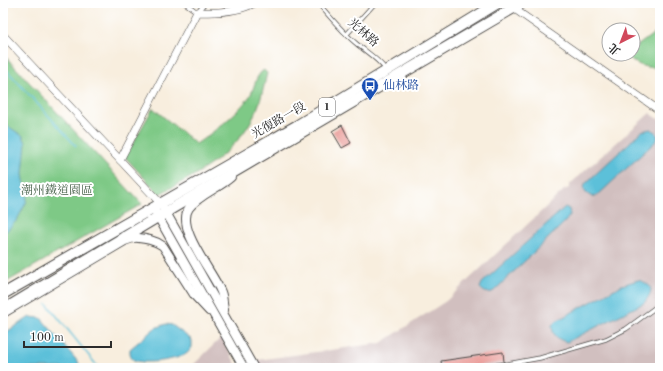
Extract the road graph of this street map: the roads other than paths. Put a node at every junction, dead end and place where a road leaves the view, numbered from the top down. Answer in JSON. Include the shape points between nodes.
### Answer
{"nodes":[{"id":1,"x":185,"y":3,"type":"edge"},
{"id":2,"x":205,"y":3,"type":"edge"},
{"id":3,"x":255,"y":3,"type":"edge"},
{"id":4,"x":318,"y":3,"type":"edge"},
{"id":5,"x":375,"y":3,"type":"edge"},
{"id":6,"x":498,"y":3,"type":"edge"},
{"id":7,"x":518,"y":6,"type":"edge"},
{"id":8,"x":197,"y":12,"type":"junction"},
{"id":9,"x":347,"y":34,"type":"junction"},
{"id":10,"x":3,"y":35,"type":"edge"},
{"id":11,"x":390,"y":76,"type":"junction"},
{"id":12,"x":660,"y":111,"type":"edge"},
{"id":13,"x":120,"y":160,"type":"junction"},
{"id":14,"x":238,"y":170,"type":"junction"},
{"id":15,"x":160,"y":210,"type":"junction"},
{"id":16,"x":124,"y":236,"type":"junction"},
{"id":17,"x":143,"y":237,"type":"junction"},
{"id":18,"x":3,"y":290,"type":"edge"},
{"id":19,"x":3,"y":294,"type":"edge"},
{"id":20,"x":660,"y":304,"type":"edge"},
{"id":21,"x":3,"y":310,"type":"edge"},
{"id":22,"x":224,"y":315,"type":"junction"},
{"id":23,"x":3,"y":316,"type":"edge"},
{"id":24,"x":218,"y":321,"type":"junction"},
{"id":25,"x":242,"y":356,"type":"junction"},
{"id":26,"x":244,"y":368,"type":"edge"},
{"id":27,"x":254,"y":368,"type":"edge"},
{"id":28,"x":485,"y":368,"type":"edge"}],
"edges":[{"from":1,"to":8,"type":"lane"},
{"from":2,"to":8,"type":"lane"},
{"from":3,"to":8,"type":"street","via":[[248,7],[214,13]]},
{"from":4,"to":9,"type":"lane","name":"光林路"},
{"from":5,"to":9,"type":"lane"},
{"from":6,"to":11,"type":"main road","name":"光復路一段","number":"1"},
{"from":7,"to":11,"type":"main road","name":"光復路一段","number":"1"},
{"from":7,"to":12,"type":"street"},
{"from":8,"to":13,"type":"street"},
{"from":9,"to":11,"type":"lane","name":"光林路","via":[[377,59]]},
{"from":10,"to":13,"type":"street"},
{"from":11,"to":14,"type":"main road","name":"光復路一段","number":"1"},
{"from":11,"to":15,"type":"main road","name":"光復路一段","number":"1"},
{"from":13,"to":15,"type":"street"},
{"from":14,"to":15,"type":"main road","number":"1"},
{"from":14,"to":22,"type":"street","via":[[221,186],[194,203],[188,210],[185,221],[192,240],[222,293]]},
{"from":15,"to":16,"type":"main road"},
{"from":15,"to":18,"type":"lane","via":[[142,210]]},
{"from":15,"to":19,"type":"main road","via":[[58,262]]},
{"from":15,"to":22,"type":"street"},
{"from":15,"to":24,"type":"street"},
{"from":16,"to":17,"type":"street"},
{"from":16,"to":21,"type":"main road"},
{"from":17,"to":23,"type":"lane","via":[[126,243]]},
{"from":17,"to":24,"type":"street","via":[[157,242],[167,250],[194,296]]},
{"from":20,"to":28,"type":"lane","via":[[606,339],[540,358]]},
{"from":22,"to":25,"type":"street"},
{"from":24,"to":25,"type":"street"},
{"from":25,"to":26,"type":"street"},
{"from":25,"to":27,"type":"street"}]}
